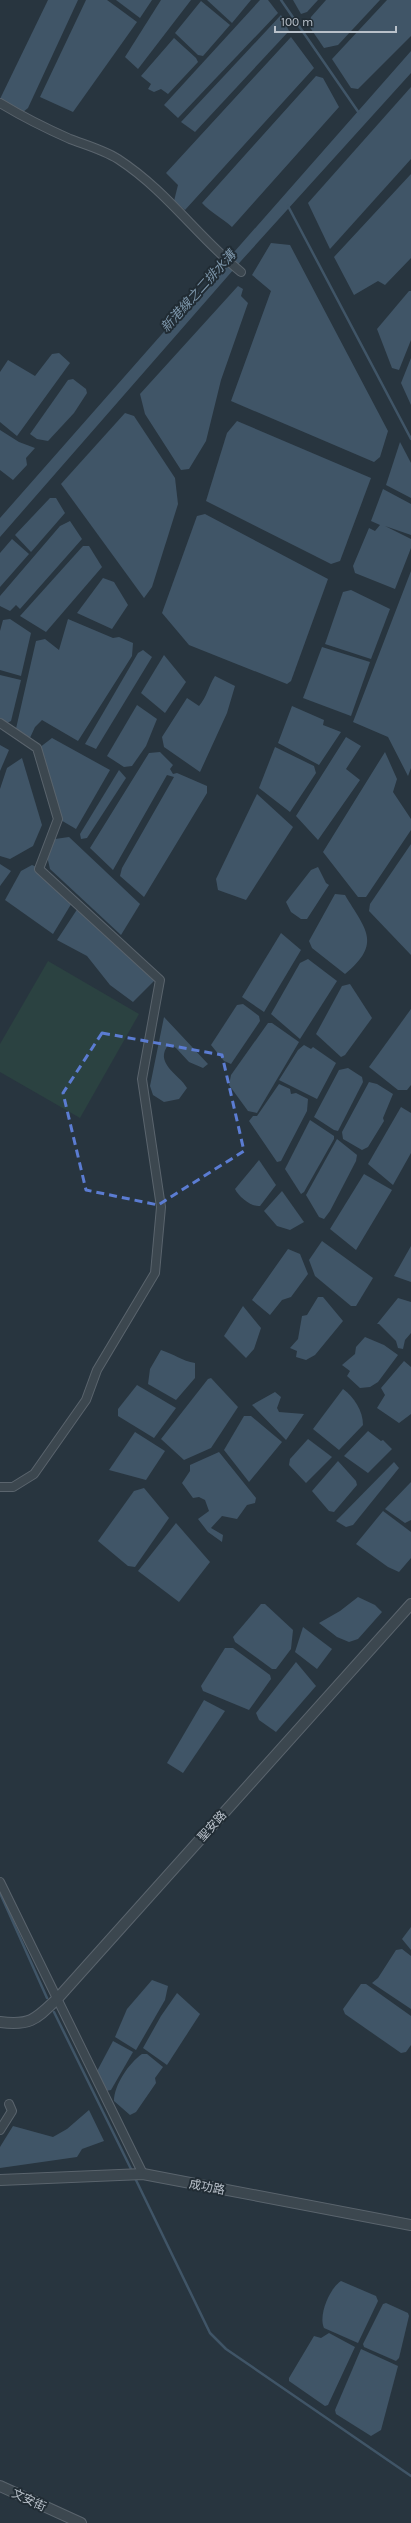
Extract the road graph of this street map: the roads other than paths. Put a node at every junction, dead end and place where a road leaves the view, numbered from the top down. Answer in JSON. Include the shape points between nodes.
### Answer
{"nodes":[{"id":1,"x":0,"y":103,"type":"edge"},
{"id":2,"x":240,"y":272,"type":"dead end"},
{"id":3,"x":0,"y":723,"type":"edge"},
{"id":4,"x":0,"y":1487,"type":"edge"},
{"id":5,"x":411,"y":1604,"type":"edge"},
{"id":6,"x":0,"y":1882,"type":"edge"},
{"id":7,"x":58,"y":1998,"type":"junction"},
{"id":8,"x":0,"y":2022,"type":"edge"},
{"id":9,"x":9,"y":2104,"type":"dead end"},
{"id":10,"x":0,"y":2130,"type":"edge"},
{"id":11,"x":136,"y":2174,"type":"junction"},
{"id":12,"x":0,"y":2180,"type":"edge"},
{"id":13,"x":411,"y":2225,"type":"edge"},
{"id":14,"x":0,"y":2486,"type":"edge"},
{"id":15,"x":81,"y":2523,"type":"edge"}],
"edges":[{"from":1,"to":2,"type":"street","via":[[41,127],[116,158],[170,200],[223,258]]},
{"from":3,"to":4,"type":"street","via":[[37,748],[58,819],[39,869],[160,980],[142,1079],[161,1207],[155,1273],[97,1370],[86,1400],[34,1474],[13,1487]]},
{"from":5,"to":7,"type":"street","name":"聖安路"},
{"from":6,"to":7,"type":"street"},
{"from":7,"to":8,"type":"street","name":"聖安路","via":[[33,2021],[20,2024]]},
{"from":7,"to":11,"type":"street"},
{"from":9,"to":10,"type":"street","via":[[12,2110]]},
{"from":11,"to":12,"type":"street","name":"成功路"},
{"from":11,"to":13,"type":"street","name":"成功路"},
{"from":14,"to":15,"type":"street","name":"文安街"}]}
